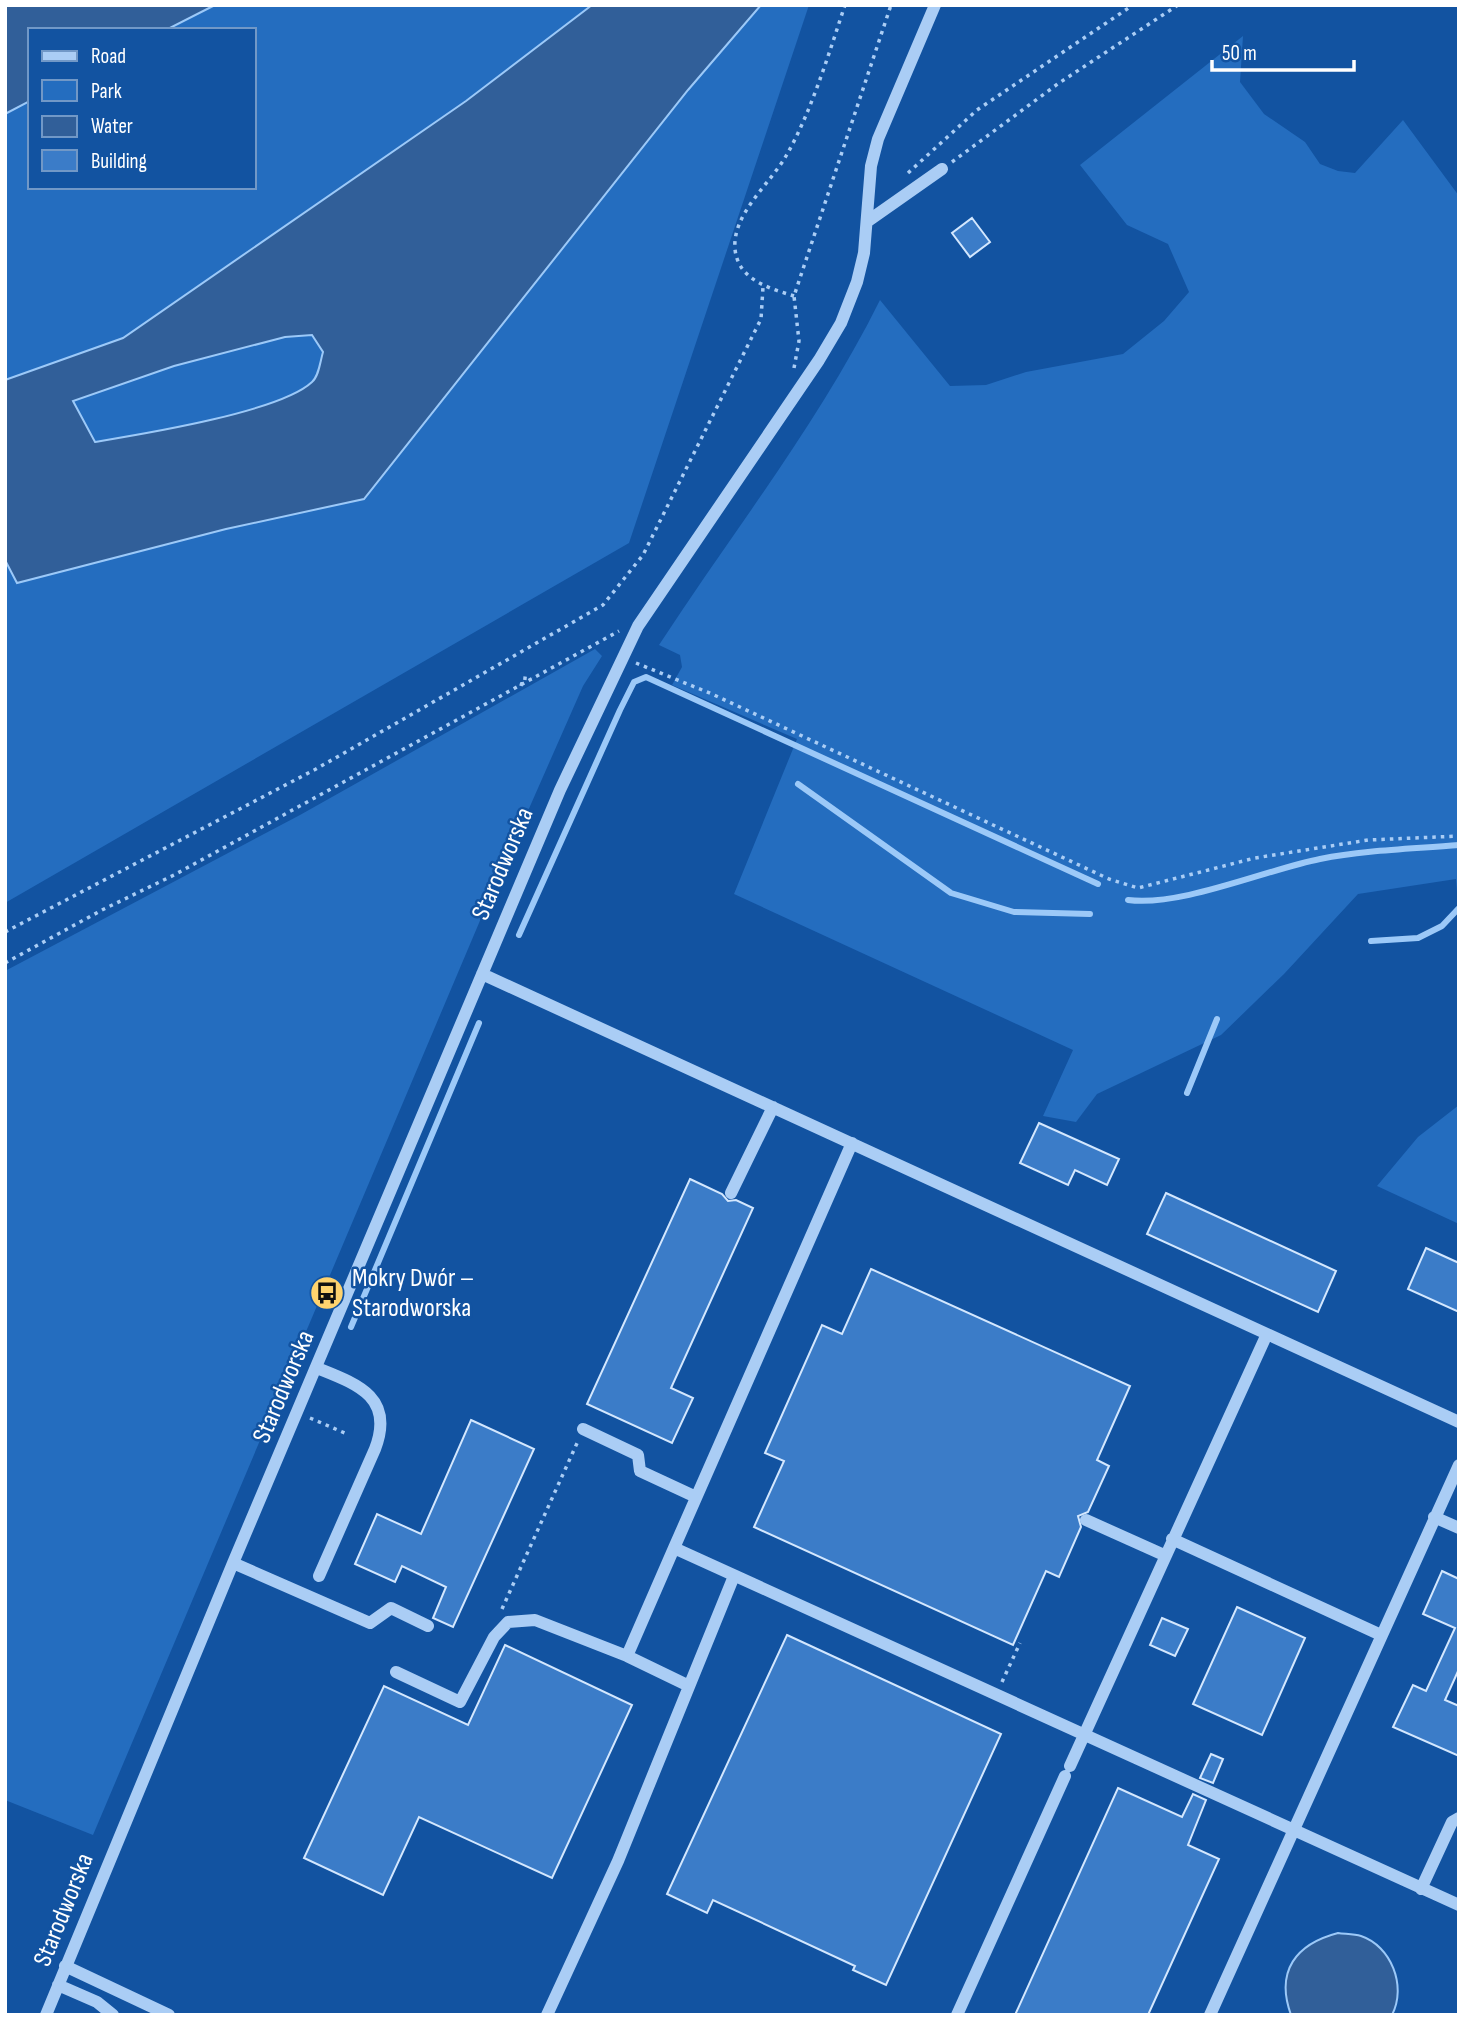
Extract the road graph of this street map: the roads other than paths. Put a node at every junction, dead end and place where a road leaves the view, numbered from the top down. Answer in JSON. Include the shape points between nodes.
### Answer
{"nodes":[{"id":1,"x":935,"y":5,"type":"edge"},
{"id":2,"x":942,"y":169,"type":"road end"},
{"id":3,"x":868,"y":221,"type":"junction"},
{"id":4,"x":482,"y":974,"type":"junction"},
{"id":5,"x":773,"y":1107,"type":"junction"},
{"id":6,"x":852,"y":1143,"type":"junction"},
{"id":7,"x":731,"y":1193,"type":"dead end"},
{"id":8,"x":1268,"y":1334,"type":"junction"},
{"id":9,"x":317,"y":1368,"type":"junction"},
{"id":10,"x":1459,"y":1422,"type":"edge"},
{"id":11,"x":583,"y":1429,"type":"road end"},
{"id":12,"x":1459,"y":1465,"type":"edge"},
{"id":13,"x":696,"y":1497,"type":"junction"},
{"id":14,"x":1434,"y":1517,"type":"junction"},
{"id":15,"x":1086,"y":1520,"type":"dead end"},
{"id":16,"x":1459,"y":1528,"type":"edge"},
{"id":17,"x":1172,"y":1539,"type":"junction"},
{"id":18,"x":674,"y":1548,"type":"junction"},
{"id":19,"x":1164,"y":1555,"type":"junction"},
{"id":20,"x":233,"y":1563,"type":"junction"},
{"id":21,"x":319,"y":1576,"type":"dead end"},
{"id":22,"x":734,"y":1576,"type":"junction"},
{"id":23,"x":428,"y":1626,"type":"dead end"},
{"id":24,"x":1381,"y":1635,"type":"junction"},
{"id":25,"x":627,"y":1656,"type":"junction"},
{"id":26,"x":396,"y":1672,"type":"dead end"},
{"id":27,"x":687,"y":1685,"type":"junction"},
{"id":28,"x":1084,"y":1736,"type":"junction"},
{"id":29,"x":1459,"y":1818,"type":"edge"},
{"id":30,"x":1293,"y":1831,"type":"junction"},
{"id":31,"x":1421,"y":1889,"type":"junction"},
{"id":32,"x":1459,"y":1905,"type":"edge"},
{"id":33,"x":65,"y":1966,"type":"junction"},
{"id":34,"x":58,"y":1984,"type":"junction"},
{"id":35,"x":46,"y":2015,"type":"edge"},
{"id":36,"x":113,"y":2015,"type":"edge"},
{"id":37,"x":169,"y":2015,"type":"edge"},
{"id":38,"x":547,"y":2015,"type":"edge"},
{"id":39,"x":957,"y":2015,"type":"edge"},
{"id":40,"x":1210,"y":2015,"type":"edge"}],
"edges":[{"from":1,"to":3,"type":"street","name":"Starodworska","via":[[878,139],[871,166]]},
{"from":2,"to":3,"type":"street"},
{"from":3,"to":4,"type":"street","name":"Starodworska","via":[[857,282],[841,323],[638,626],[560,790]]},
{"from":4,"to":5,"type":"street"},
{"from":4,"to":9,"type":"street","name":"Starodworska"},
{"from":5,"to":6,"type":"street"},
{"from":5,"to":7,"type":"street"},
{"from":6,"to":8,"type":"street"},
{"from":6,"to":13,"type":"street"},
{"from":8,"to":10,"type":"street"},
{"from":8,"to":17,"type":"street"},
{"from":9,"to":20,"type":"street","name":"Starodworska"},
{"from":9,"to":21,"type":"street","via":[[361,1387],[381,1418],[381,1434]]},
{"from":11,"to":13,"type":"street","via":[[638,1455],[640,1471]]},
{"from":12,"to":14,"type":"street"},
{"from":13,"to":18,"type":"street"},
{"from":14,"to":16,"type":"street"},
{"from":14,"to":24,"type":"street"},
{"from":15,"to":19,"type":"street"},
{"from":17,"to":19,"type":"street"},
{"from":17,"to":24,"type":"street"},
{"from":18,"to":22,"type":"street"},
{"from":18,"to":25,"type":"street"},
{"from":19,"to":28,"type":"street"},
{"from":20,"to":23,"type":"street","via":[[370,1623],[391,1608]]},
{"from":20,"to":33,"type":"street","name":"Starodworska"},
{"from":22,"to":27,"type":"street"},
{"from":22,"to":28,"type":"street"},
{"from":24,"to":30,"type":"street"},
{"from":25,"to":26,"type":"street","via":[[535,1620],[508,1622],[494,1637],[460,1702]]},
{"from":25,"to":27,"type":"street"},
{"from":27,"to":38,"type":"street","via":[[618,1861]]},
{"from":28,"to":30,"type":"street"},
{"from":28,"to":39,"type":"street"},
{"from":29,"to":31,"type":"street","via":[[1452,1822]]},
{"from":30,"to":31,"type":"street"},
{"from":30,"to":40,"type":"street"},
{"from":31,"to":32,"type":"street"},
{"from":33,"to":34,"type":"street","name":"Starodworska"},
{"from":33,"to":37,"type":"street"},
{"from":34,"to":35,"type":"street","name":"Starodworska"},
{"from":34,"to":36,"type":"street"}]}
